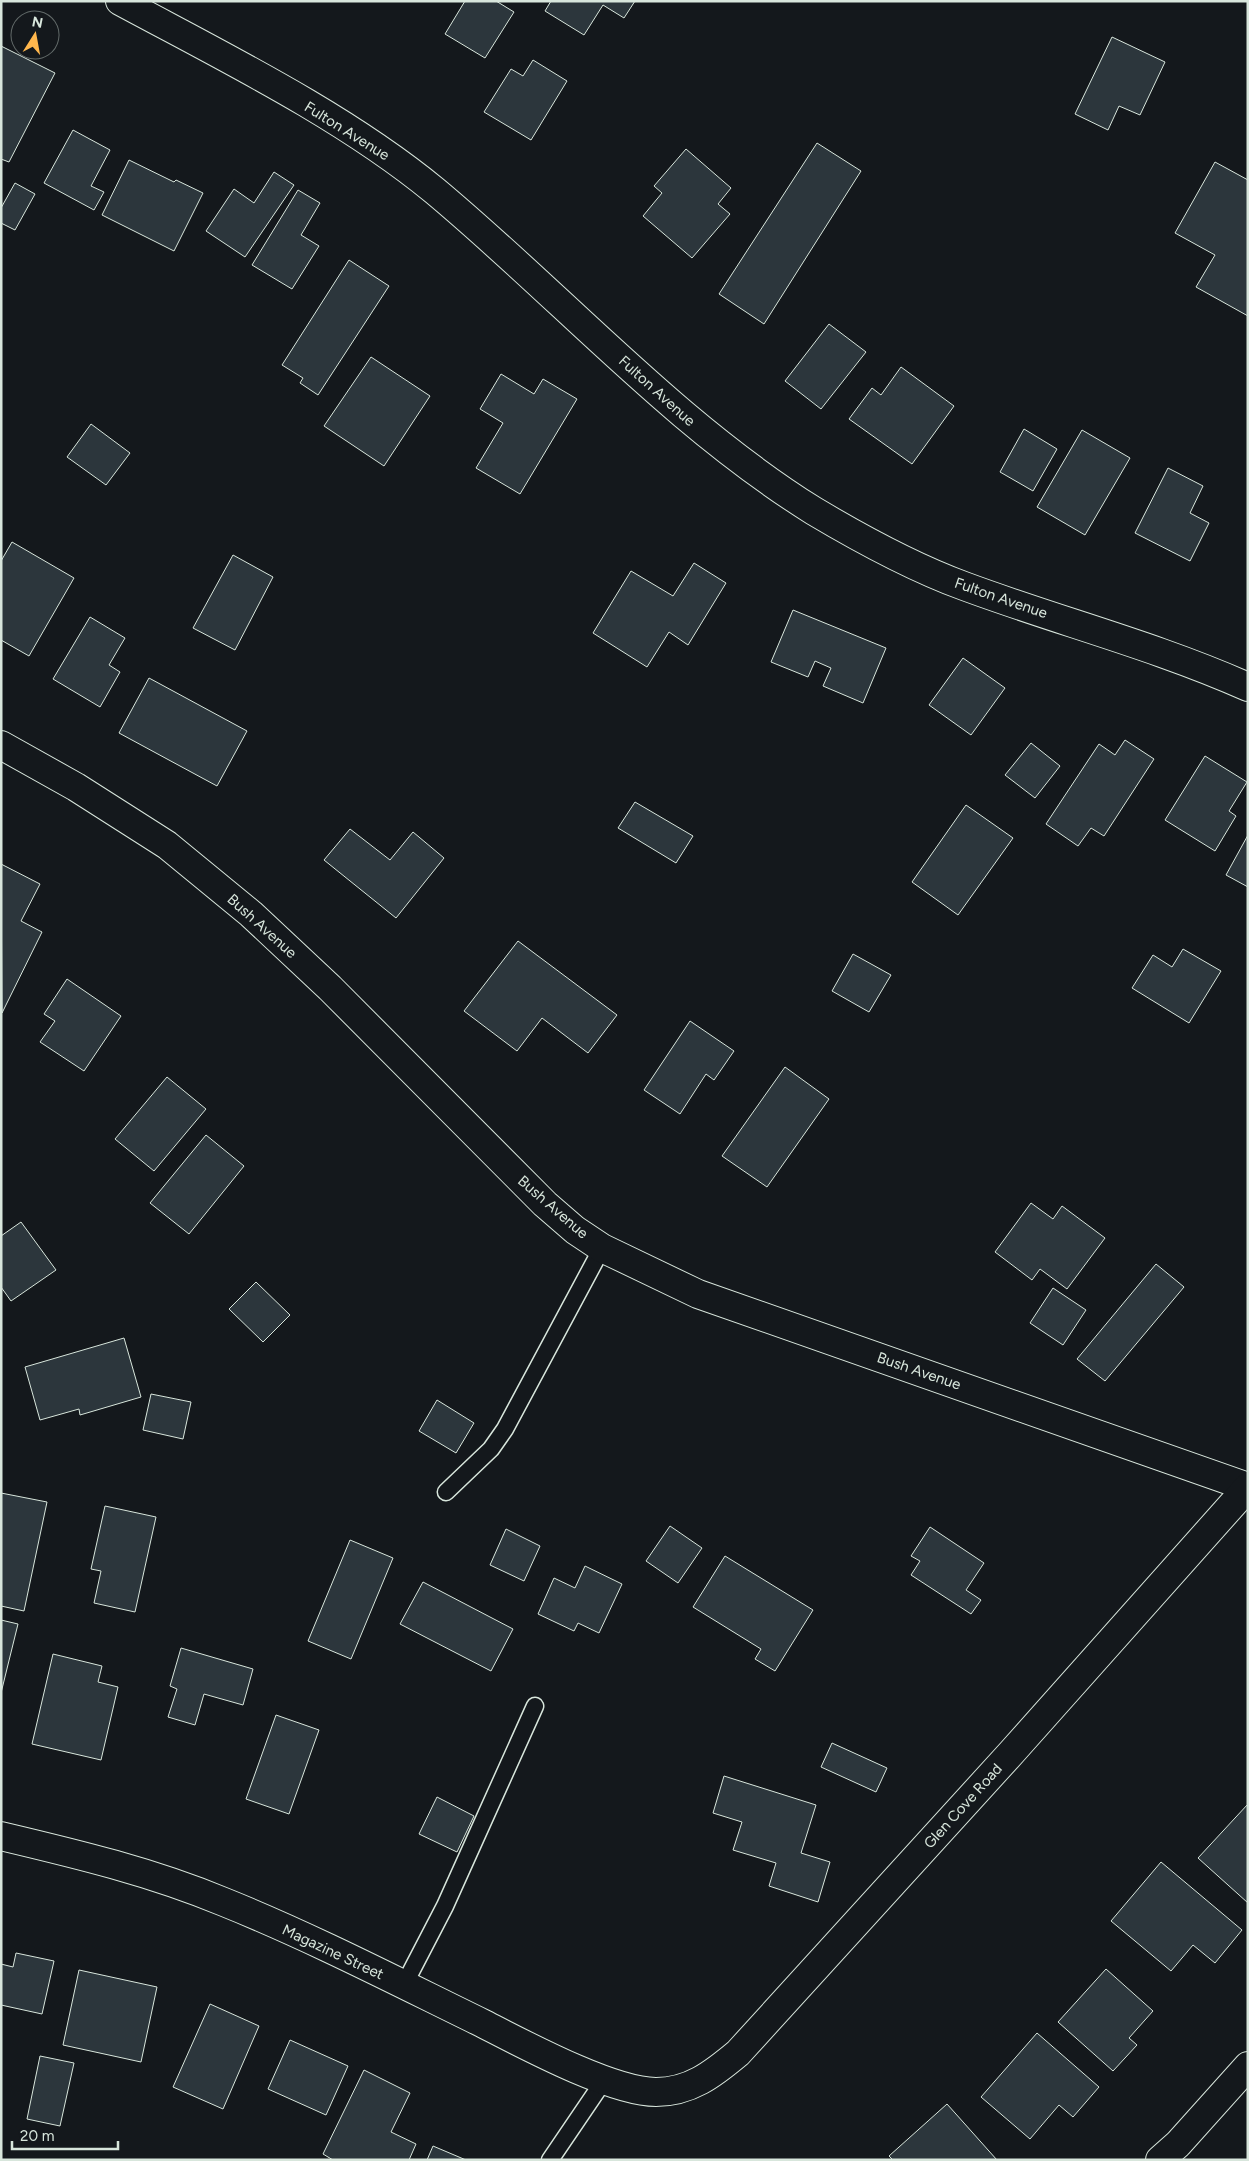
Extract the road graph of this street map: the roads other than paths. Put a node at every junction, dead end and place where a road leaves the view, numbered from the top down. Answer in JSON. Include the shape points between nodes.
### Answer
{"nodes":[{"id":1,"x":120,"y":1,"type":"edge"},
{"id":2,"x":1248,"y":687,"type":"edge"},
{"id":3,"x":1,"y":745,"type":"edge"},
{"id":4,"x":602,"y":1248,"type":"junction"},
{"id":5,"x":1248,"y":1487,"type":"edge"},
{"id":6,"x":446,"y":1492,"type":"dead end"},
{"id":7,"x":535,"y":1706,"type":"dead end"},
{"id":8,"x":1,"y":1836,"type":"edge"},
{"id":9,"x":404,"y":1985,"type":"junction"},
{"id":10,"x":1248,"y":2066,"type":"edge"},
{"id":11,"x":605,"y":2079,"type":"junction"},
{"id":12,"x":656,"y":2092,"type":"joint"},
{"id":13,"x":550,"y":2160,"type":"edge"},
{"id":14,"x":1160,"y":2160,"type":"edge"}],
"edges":[{"from":1,"to":2,"type":"street","name":"Fulton Avenue","via":[[286,92],[379,149],[487,236],[698,429],[753,471],[816,512],[908,562],[961,585],[1174,657]]},
{"from":3,"to":4,"type":"street","name":"Bush Avenue","via":[[76,787],[167,845],[251,914],[330,988],[545,1204]]},
{"from":4,"to":5,"type":"street","name":"Bush Avenue","via":[[698,1294]]},
{"from":4,"to":6,"type":"lane","via":[[506,1429],[491,1449]]},
{"from":5,"to":12,"type":"street","name":"Glen Cove Road","via":[[738,2053],[701,2082]]},
{"from":7,"to":9,"type":"lane","via":[[445,1906]]},
{"from":8,"to":9,"type":"street","name":"Magazine Street","via":[[165,1879],[225,1902]]},
{"from":9,"to":11,"type":"street","name":"Magazine Street","via":[[530,2047]]},
{"from":10,"to":14,"type":"street"},
{"from":11,"to":12,"type":"street","name":"Magazine Street"},
{"from":11,"to":13,"type":"lane"}]}
